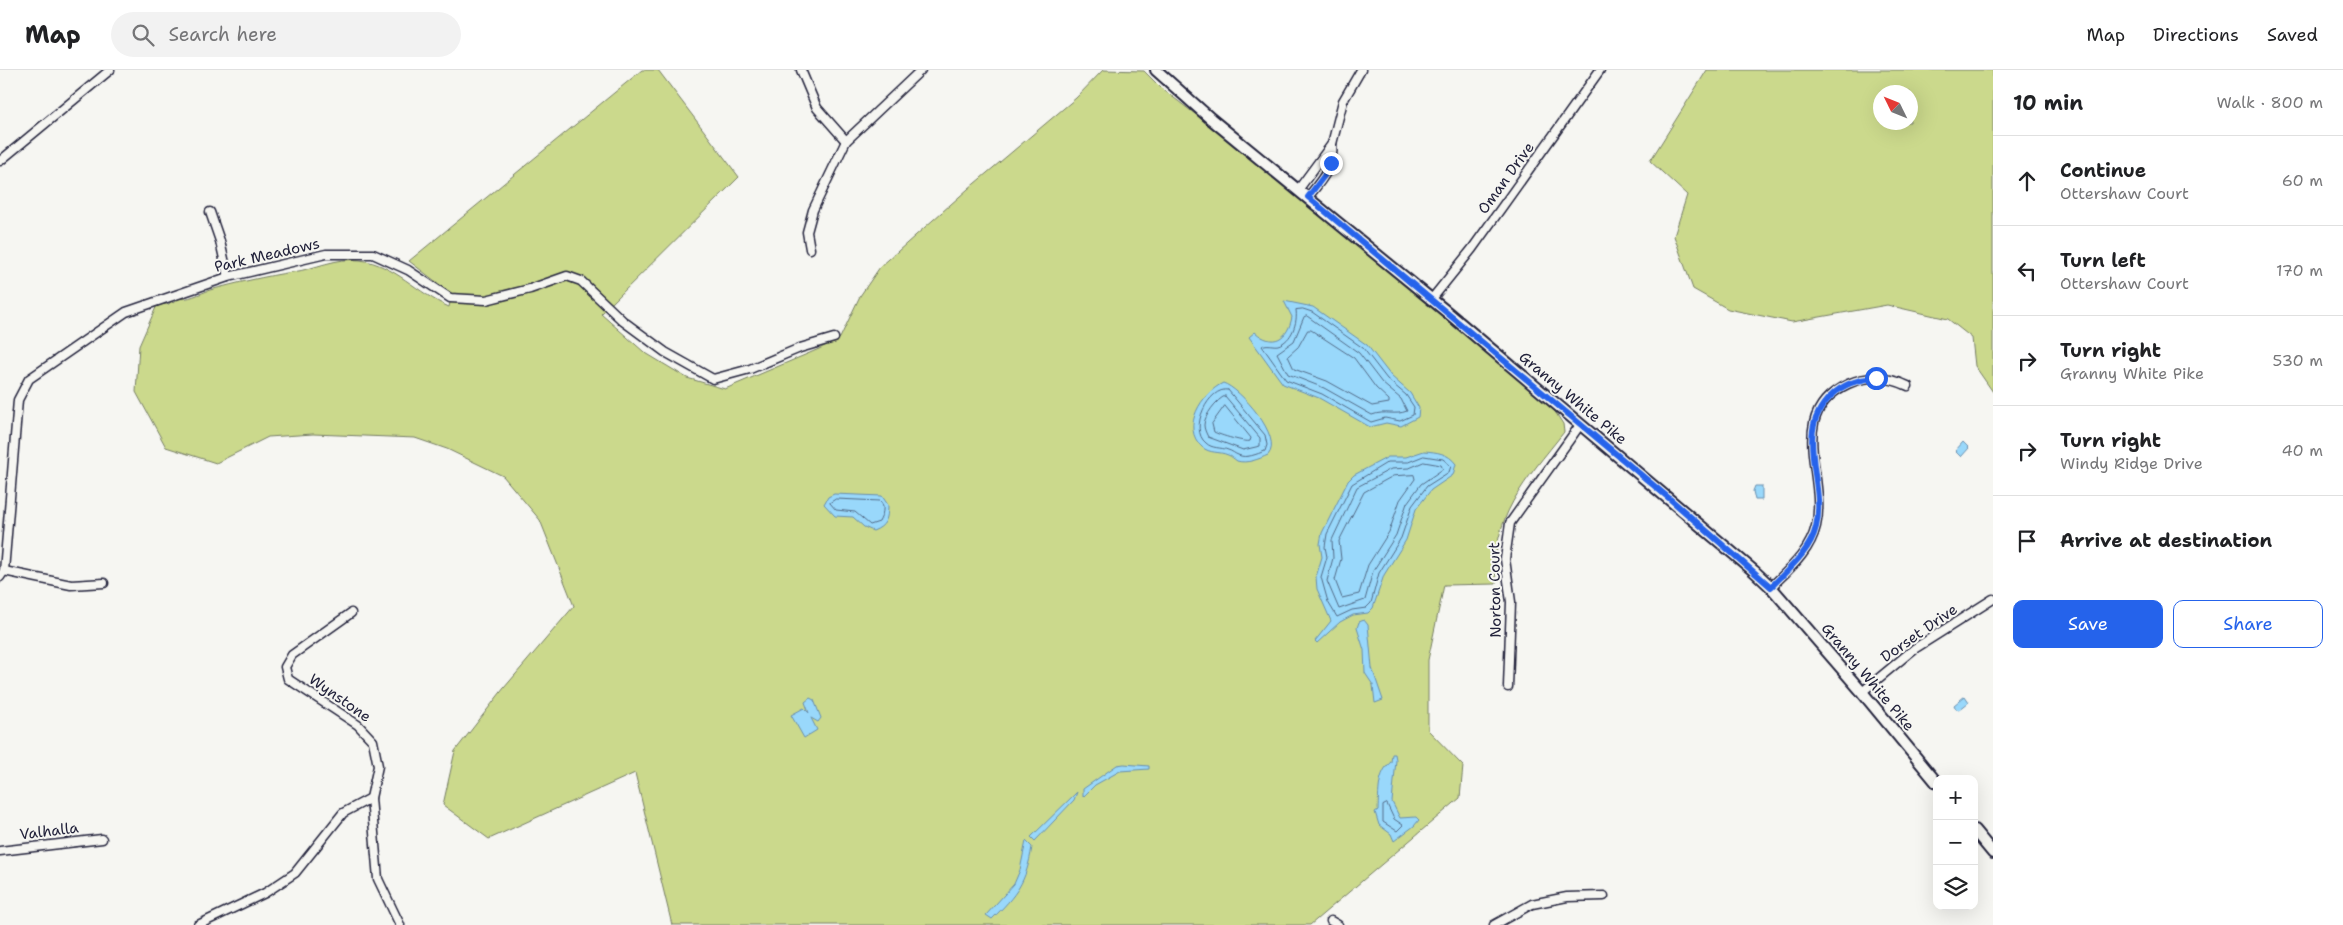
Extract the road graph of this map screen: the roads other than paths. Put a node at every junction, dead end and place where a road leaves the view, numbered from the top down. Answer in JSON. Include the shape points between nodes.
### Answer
{"nodes":[{"id":1,"x":110,"y":70,"type":"edge"},
{"id":2,"x":801,"y":70,"type":"edge"},
{"id":3,"x":921,"y":70,"type":"edge"},
{"id":4,"x":1156,"y":70,"type":"edge"},
{"id":5,"x":1361,"y":70,"type":"edge"},
{"id":6,"x":1600,"y":70,"type":"edge"},
{"id":7,"x":846,"y":141,"type":"junction"},
{"id":8,"x":1332,"y":144,"type":"junction"},
{"id":9,"x":0,"y":161,"type":"edge"},
{"id":10,"x":1298,"y":190,"type":"junction"},
{"id":11,"x":1308,"y":197,"type":"junction"},
{"id":12,"x":210,"y":212,"type":"dead end"},
{"id":13,"x":810,"y":249,"type":"dead end"},
{"id":14,"x":228,"y":276,"type":"junction"},
{"id":15,"x":1431,"y":300,"type":"junction"},
{"id":16,"x":834,"y":338,"type":"dead end"},
{"id":17,"x":1908,"y":386,"type":"dead end"},
{"id":18,"x":1580,"y":425,"type":"junction"},
{"id":19,"x":2,"y":574,"type":"edge"},
{"id":20,"x":104,"y":583,"type":"dead end"},
{"id":21,"x":1771,"y":587,"type":"junction"},
{"id":22,"x":1993,"y":599,"type":"edge"},
{"id":23,"x":351,"y":613,"type":"dead end"},
{"id":24,"x":1508,"y":687,"type":"dead end"},
{"id":25,"x":1862,"y":692,"type":"junction"},
{"id":26,"x":1933,"y":778,"type":"edge"},
{"id":27,"x":371,"y":798,"type":"junction"},
{"id":28,"x":1978,"y":835,"type":"edge"},
{"id":29,"x":102,"y":839,"type":"dead end"},
{"id":30,"x":0,"y":851,"type":"edge"},
{"id":31,"x":1993,"y":854,"type":"edge"},
{"id":32,"x":1604,"y":896,"type":"dead end"},
{"id":33,"x":1331,"y":921,"type":"dead end"},
{"id":34,"x":198,"y":925,"type":"edge"},
{"id":35,"x":400,"y":925,"type":"edge"},
{"id":36,"x":1338,"y":925,"type":"edge"},
{"id":37,"x":1494,"y":925,"type":"edge"}],
"edges":[{"from":1,"to":9,"type":"street"},
{"from":2,"to":7,"type":"street","via":[[817,108]]},
{"from":3,"to":7,"type":"street"},
{"from":4,"to":10,"type":"main road","name":"Granny White Pike"},
{"from":5,"to":8,"type":"street","via":[[1344,101]]},
{"from":6,"to":15,"type":"street","name":"Oman Drive","via":[[1472,249]]},
{"from":7,"to":13,"type":"street","via":[[813,210],[807,232]]},
{"from":8,"to":10,"type":"street"},
{"from":8,"to":11,"type":"street","via":[[1329,168]]},
{"from":10,"to":11,"type":"main road","name":"Granny White Pike"},
{"from":11,"to":15,"type":"main road","name":"Granny White Pike"},
{"from":12,"to":14,"type":"street"},
{"from":14,"to":16,"type":"street","name":"Park Meadows","via":[[326,254],[373,254],[408,270],[450,298],[486,300],[567,276],[581,281],[623,321],[665,352],[713,378],[750,369]]},
{"from":14,"to":19,"type":"street","name":"Park Meadows","via":[[126,312],[29,378],[18,400]]},
{"from":15,"to":18,"type":"main road","name":"Granny White Pike"},
{"from":17,"to":21,"type":"street","via":[[1888,379],[1860,380],[1839,389],[1823,405],[1816,418],[1811,441],[1818,511],[1816,527],[1801,556]]},
{"from":18,"to":21,"type":"main road","name":"Granny White Pike"},
{"from":18,"to":24,"type":"street","name":"Norton Court","via":[[1510,523],[1505,559],[1511,602]]},
{"from":19,"to":20,"type":"street","via":[[71,585]]},
{"from":21,"to":25,"type":"main road","name":"Granny White Pike"},
{"from":22,"to":25,"type":"street","name":"Dorset Drive","via":[[1914,649]]},
{"from":23,"to":27,"type":"street","name":"Wynstone","via":[[292,655],[285,667],[288,679],[358,725],[373,741],[378,766]]},
{"from":25,"to":26,"type":"main road","name":"Granny White Pike"},
{"from":27,"to":34,"type":"street","via":[[343,813],[295,872],[266,892]]},
{"from":27,"to":35,"type":"street","name":"Wynstone","via":[[378,879]]},
{"from":28,"to":31,"type":"main road"},
{"from":29,"to":30,"type":"street","name":"Valhalla"},
{"from":32,"to":37,"type":"street","via":[[1567,897],[1532,904]]},
{"from":33,"to":36,"type":"street"}]}
